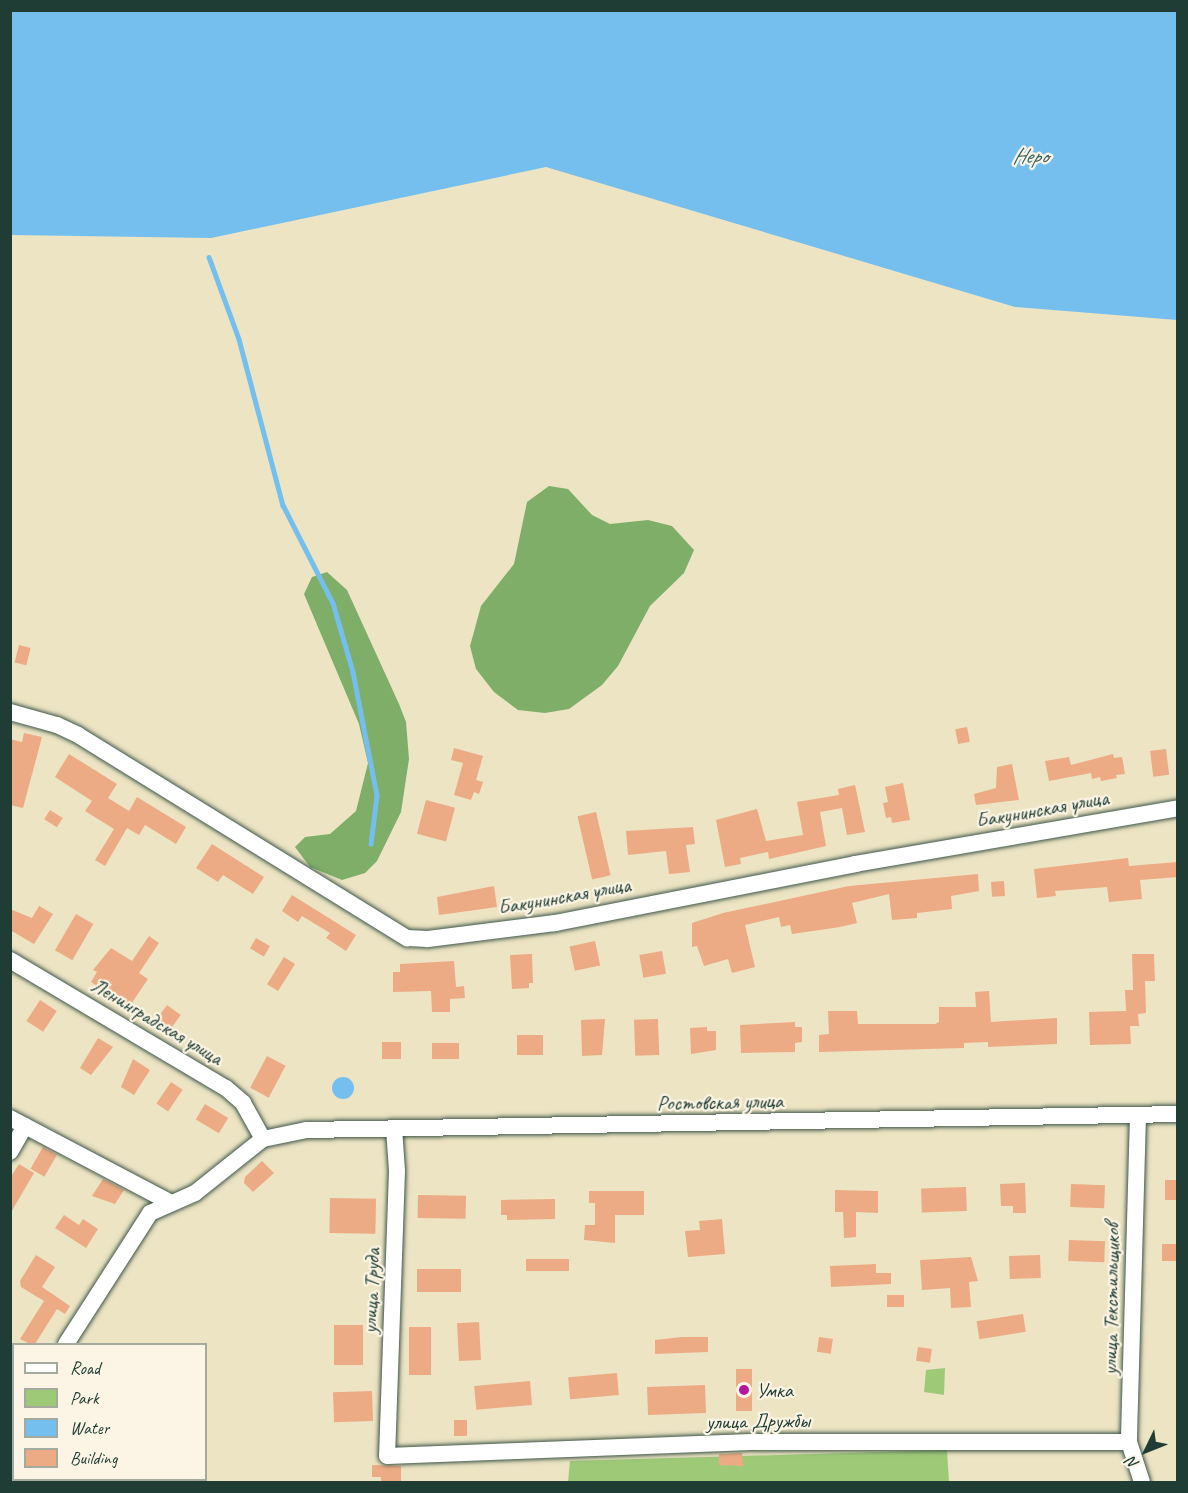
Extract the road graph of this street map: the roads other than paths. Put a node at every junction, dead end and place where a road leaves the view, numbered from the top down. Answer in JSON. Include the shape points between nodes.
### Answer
{"nodes":[{"id":1,"x":10,"y":712,"type":"edge"},
{"id":2,"x":1178,"y":808,"type":"edge"},
{"id":3,"x":10,"y":960,"type":"edge"},
{"id":4,"x":1178,"y":1114,"type":"edge"},
{"id":5,"x":1138,"y":1115,"type":"junction"},
{"id":6,"x":18,"y":1122,"type":"edge"},
{"id":7,"x":394,"y":1128,"type":"junction"},
{"id":8,"x":263,"y":1139,"type":"junction"},
{"id":9,"x":10,"y":1152,"type":"edge"},
{"id":10,"x":171,"y":1203,"type":"junction"},
{"id":11,"x":67,"y":1343,"type":"edge"},
{"id":12,"x":1129,"y":1442,"type":"junction"},
{"id":13,"x":387,"y":1456,"type":"joint"},
{"id":14,"x":1142,"y":1482,"type":"edge"}],
"edges":[{"from":1,"to":2,"type":"street","name":"Бакунинская улица","via":[[78,735],[407,938],[428,939],[555,923],[855,864]]},
{"from":3,"to":8,"type":"street","name":"Ленинградская улица","via":[[226,1088],[243,1103]]},
{"from":4,"to":5,"type":"street","name":"Ростовская улица"},
{"from":5,"to":7,"type":"street","name":"Ростовская улица"},
{"from":5,"to":12,"type":"street","name":"улица Текстильщиков"},
{"from":6,"to":9,"type":"street"},
{"from":6,"to":10,"type":"street"},
{"from":7,"to":8,"type":"street","name":"Ростовская улица","via":[[307,1130]]},
{"from":7,"to":13,"type":"street","name":"улица Труда","via":[[397,1172]]},
{"from":8,"to":10,"type":"street","via":[[195,1194]]},
{"from":10,"to":11,"type":"street","via":[[142,1221]]},
{"from":12,"to":13,"type":"street","name":"улица Дружбы","via":[[769,1442]]},
{"from":12,"to":14,"type":"street","name":"улица Текстильщиков"}]}
